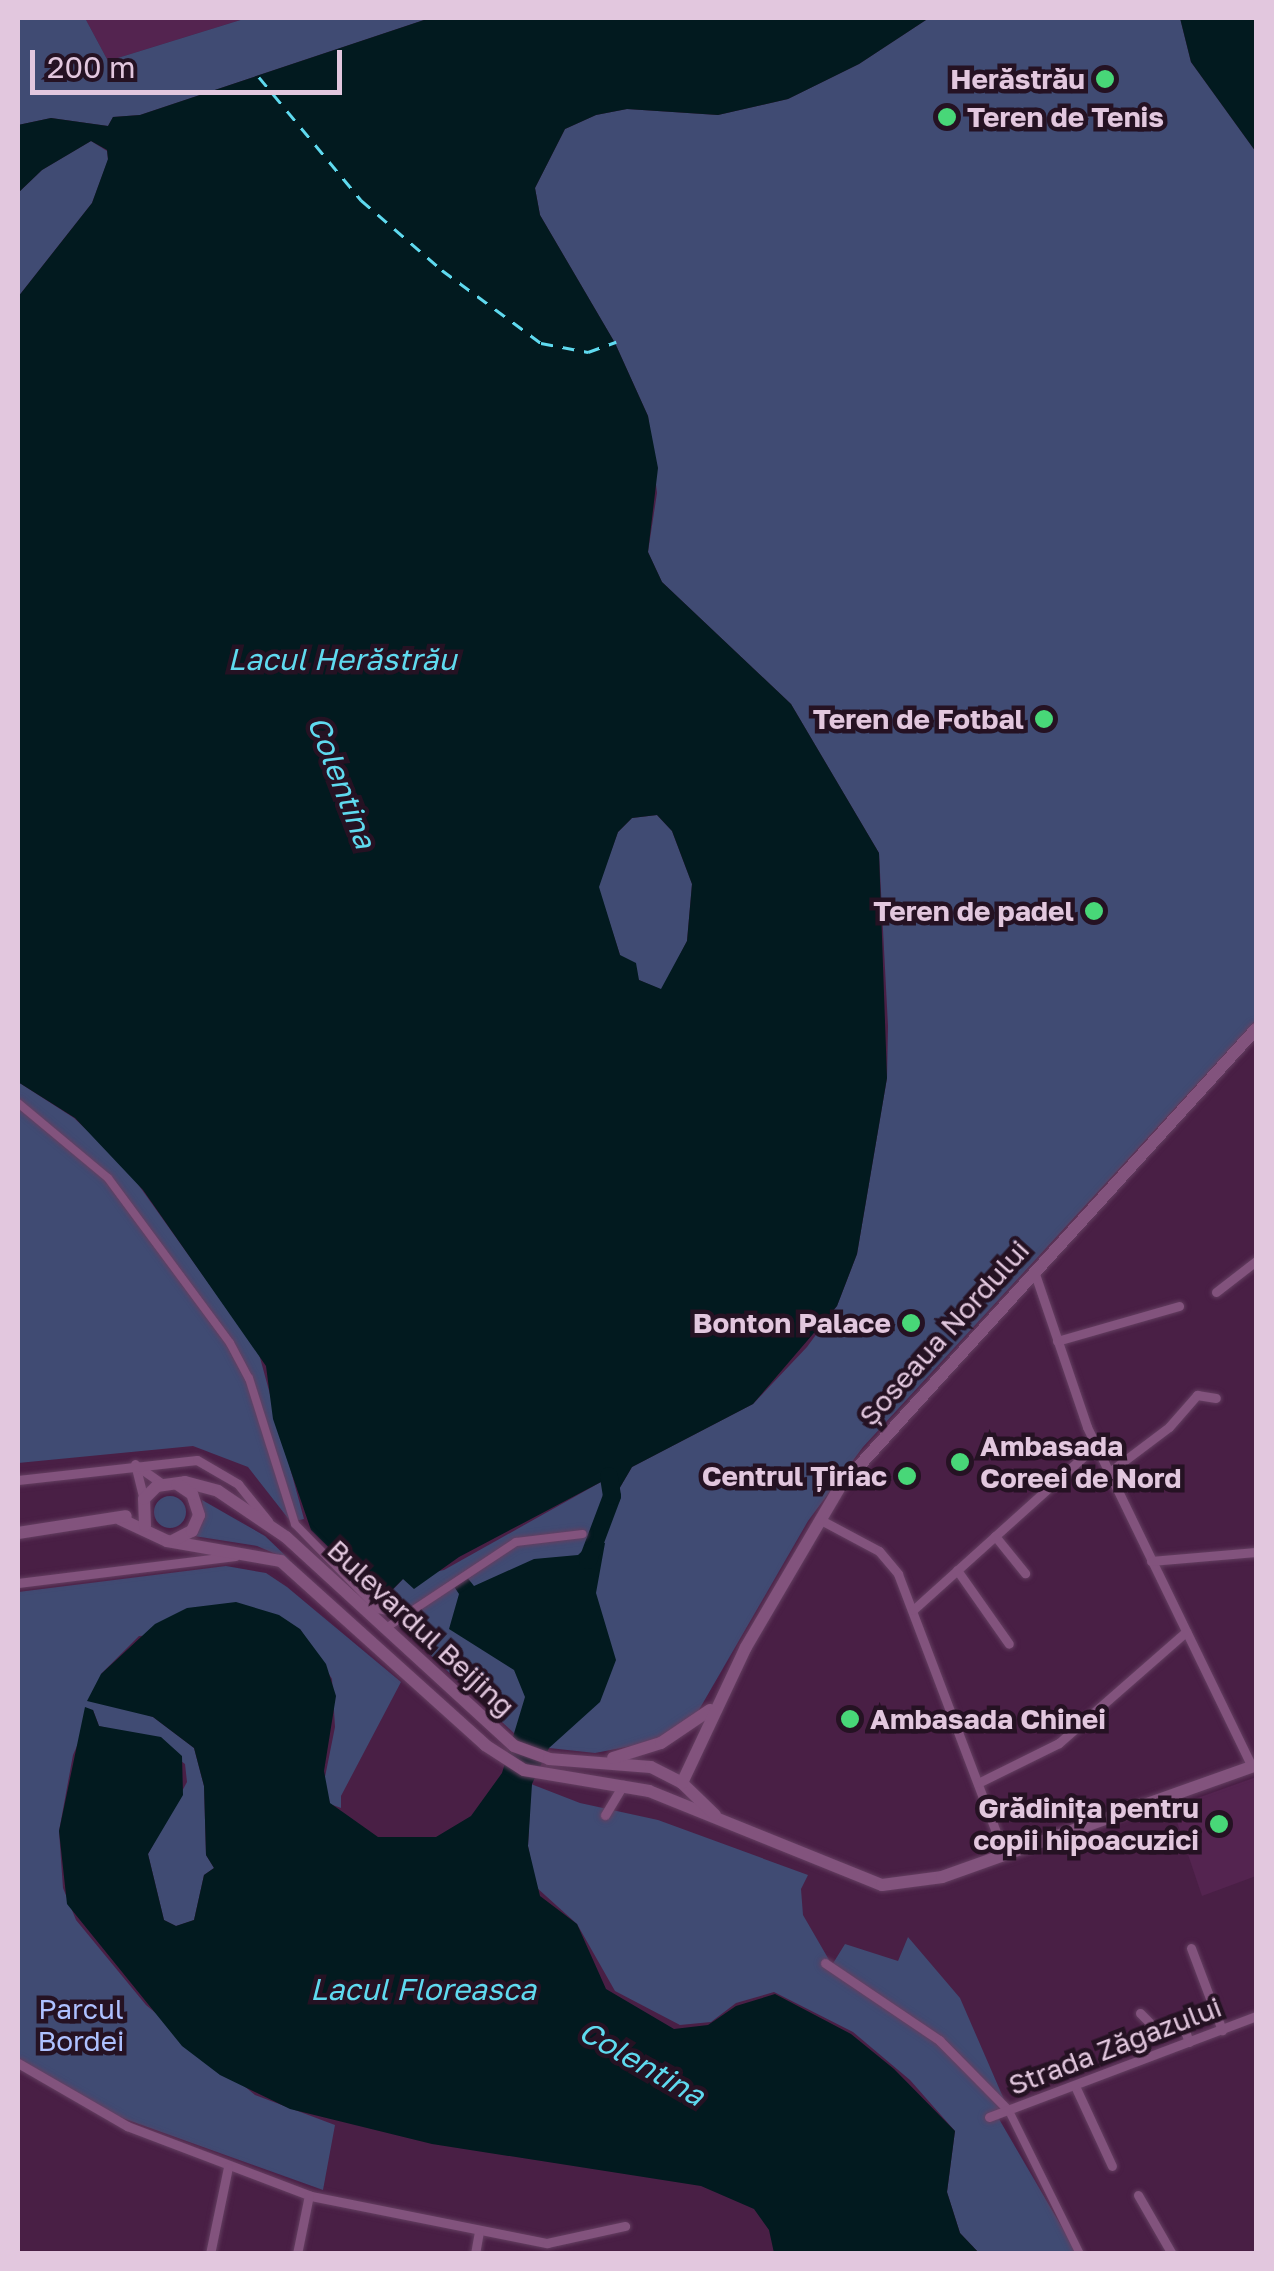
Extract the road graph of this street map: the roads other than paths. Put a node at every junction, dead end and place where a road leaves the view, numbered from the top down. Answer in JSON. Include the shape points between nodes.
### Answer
{"nodes":[{"id":1,"x":1256,"y":1028,"type":"edge"},
{"id":2,"x":18,"y":1103,"type":"edge"},
{"id":3,"x":1256,"y":1261,"type":"edge"},
{"id":4,"x":1034,"y":1272,"type":"junction"},
{"id":5,"x":1216,"y":1292,"type":"dead end"},
{"id":6,"x":1179,"y":1306,"type":"dead end"},
{"id":7,"x":1057,"y":1341,"type":"junction"},
{"id":8,"x":1216,"y":1398,"type":"dead end"},
{"id":9,"x":1095,"y":1446,"type":"junction"},
{"id":10,"x":135,"y":1464,"type":"junction"},
{"id":11,"x":1108,"y":1473,"type":"junction"},
{"id":12,"x":18,"y":1480,"type":"edge"},
{"id":13,"x":168,"y":1484,"type":"junction"},
{"id":14,"x":143,"y":1504,"type":"junction"},
{"id":15,"x":817,"y":1518,"type":"junction"},
{"id":16,"x":120,"y":1520,"type":"junction"},
{"id":17,"x":270,"y":1523,"type":"junction"},
{"id":18,"x":145,"y":1526,"type":"junction"},
{"id":19,"x":18,"y":1533,"type":"edge"},
{"id":20,"x":583,"y":1534,"type":"dead end"},
{"id":21,"x":996,"y":1536,"type":"junction"},
{"id":22,"x":167,"y":1540,"type":"junction"},
{"id":23,"x":257,"y":1552,"type":"junction"},
{"id":24,"x":1256,"y":1552,"type":"edge"},
{"id":25,"x":1151,"y":1561,"type":"junction"},
{"id":26,"x":957,"y":1570,"type":"junction"},
{"id":27,"x":1025,"y":1574,"type":"dead end"},
{"id":28,"x":18,"y":1583,"type":"edge"},
{"id":29,"x":913,"y":1610,"type":"junction"},
{"id":30,"x":402,"y":1614,"type":"junction"},
{"id":31,"x":386,"y":1628,"type":"junction"},
{"id":32,"x":1186,"y":1632,"type":"junction"},
{"id":33,"x":1009,"y":1644,"type":"dead end"},
{"id":34,"x":716,"y":1705,"type":"junction"},
{"id":35,"x":587,"y":1764,"type":"junction"},
{"id":36,"x":1254,"y":1766,"type":"edge"},
{"id":37,"x":682,"y":1783,"type":"junction"},
{"id":38,"x":978,"y":1783,"type":"junction"},
{"id":39,"x":622,"y":1785,"type":"junction"},
{"id":40,"x":606,"y":1816,"type":"dead end"},
{"id":41,"x":716,"y":1817,"type":"junction"},
{"id":42,"x":1005,"y":1855,"type":"junction"},
{"id":43,"x":1191,"y":1948,"type":"dead end"},
{"id":44,"x":825,"y":1963,"type":"dead end"},
{"id":45,"x":1140,"y":2012,"type":"dead end"},
{"id":46,"x":1256,"y":2016,"type":"edge"},
{"id":47,"x":1222,"y":2030,"type":"junction"},
{"id":48,"x":1189,"y":2042,"type":"junction"},
{"id":49,"x":18,"y":2063,"type":"edge"},
{"id":50,"x":1076,"y":2086,"type":"junction"},
{"id":51,"x":1009,"y":2111,"type":"junction"},
{"id":52,"x":989,"y":2117,"type":"dead end"},
{"id":53,"x":1112,"y":2166,"type":"dead end"},
{"id":54,"x":228,"y":2167,"type":"junction"},
{"id":55,"x":309,"y":2195,"type":"junction"},
{"id":56,"x":1138,"y":2195,"type":"dead end"},
{"id":57,"x":625,"y":2226,"type":"dead end"},
{"id":58,"x":480,"y":2231,"type":"junction"},
{"id":59,"x":210,"y":2254,"type":"edge"},
{"id":60,"x":298,"y":2254,"type":"edge"},
{"id":61,"x":475,"y":2254,"type":"edge"},
{"id":62,"x":1080,"y":2254,"type":"edge"},
{"id":63,"x":1172,"y":2254,"type":"edge"}],
"edges":[{"from":1,"to":4,"type":"main road","name":"Șoseaua Nordului"},
{"from":2,"to":30,"type":"street","via":[[108,1178],[230,1343],[248,1378],[295,1524],[378,1609]]},
{"from":3,"to":5,"type":"street"},
{"from":4,"to":7,"type":"street"},
{"from":4,"to":15,"type":"main road","name":"Șoseaua Nordului"},
{"from":6,"to":7,"type":"street"},
{"from":7,"to":9,"type":"street"},
{"from":8,"to":11,"type":"street","via":[[1197,1395],[1170,1427]]},
{"from":9,"to":11,"type":"street"},
{"from":9,"to":21,"type":"street"},
{"from":10,"to":12,"type":"street"},
{"from":10,"to":13,"type":"street"},
{"from":10,"to":14,"type":"street"},
{"from":10,"to":17,"type":"street","via":[[184,1458],[210,1464],[238,1484]]},
{"from":11,"to":25,"type":"street"},
{"from":13,"to":14,"type":"main road","name":"Bulevardul Beijing"},
{"from":13,"to":17,"type":"main road","name":"Bulevardul Beijing","via":[[209,1487]]},
{"from":13,"to":22,"type":"main road","via":[[192,1494],[199,1515],[188,1535]]},
{"from":14,"to":16,"type":"main road","name":"Bulevardul Beijing"},
{"from":14,"to":18,"type":"main road"},
{"from":15,"to":29,"type":"street","via":[[885,1557]]},
{"from":15,"to":34,"type":"main road","name":"Șoseaua Nordului"},
{"from":16,"to":18,"type":"main road","name":"Bulevardul Beijing"},
{"from":16,"to":19,"type":"main road","name":"Bulevardul Beijing"},
{"from":17,"to":31,"type":"main road","name":"Bulevardul Beijing"},
{"from":18,"to":22,"type":"main road","name":"Bulevardul Beijing"},
{"from":20,"to":30,"type":"street","via":[[516,1542]]},
{"from":21,"to":26,"type":"street"},
{"from":21,"to":27,"type":"street"},
{"from":22,"to":23,"type":"main road","name":"Bulevardul Beijing"},
{"from":23,"to":28,"type":"street"},
{"from":23,"to":39,"type":"main road","name":"Bulevardul Beijing","via":[[298,1575],[485,1744],[548,1777]]},
{"from":24,"to":25,"type":"street"},
{"from":25,"to":32,"type":"street"},
{"from":26,"to":29,"type":"street"},
{"from":26,"to":33,"type":"street"},
{"from":29,"to":38,"type":"street"},
{"from":30,"to":31,"type":"street"},
{"from":31,"to":35,"type":"main road","name":"Bulevardul Beijing","via":[[494,1732],[549,1760]]},
{"from":32,"to":36,"type":"street"},
{"from":32,"to":38,"type":"street","via":[[1059,1743]]},
{"from":34,"to":35,"type":"main road","name":"Șoseaua Nordului","via":[[661,1744]]},
{"from":34,"to":37,"type":"main road","name":"Șoseaua Nordului"},
{"from":35,"to":37,"type":"main road","name":"Bulevardul Beijing","via":[[642,1765]]},
{"from":36,"to":42,"type":"main road"},
{"from":37,"to":41,"type":"main road","name":"Bulevardul Beijing"},
{"from":38,"to":42,"type":"street"},
{"from":39,"to":40,"type":"street"},
{"from":39,"to":41,"type":"main road","name":"Bulevardul Beijing"},
{"from":41,"to":42,"type":"main road","via":[[882,1885],[923,1882]]},
{"from":43,"to":47,"type":"street"},
{"from":44,"to":51,"type":"street","via":[[939,2040]]},
{"from":45,"to":48,"type":"street","via":[[1154,2027],[1183,2025]]},
{"from":46,"to":47,"type":"street","name":"Strada Zăgazului"},
{"from":47,"to":48,"type":"street","name":"Strada Zăgazului"},
{"from":48,"to":50,"type":"street","name":"Strada Zăgazului"},
{"from":49,"to":54,"type":"street","via":[[127,2126]]},
{"from":50,"to":51,"type":"street","name":"Strada Zăgazului"},
{"from":50,"to":53,"type":"street"},
{"from":51,"to":52,"type":"street","name":"Strada Zăgazului"},
{"from":51,"to":62,"type":"street"},
{"from":54,"to":55,"type":"street"},
{"from":54,"to":59,"type":"street"},
{"from":55,"to":58,"type":"street"},
{"from":55,"to":60,"type":"street"},
{"from":56,"to":63,"type":"street"},
{"from":57,"to":58,"type":"street","via":[[547,2243]]},
{"from":58,"to":61,"type":"street"}]}
